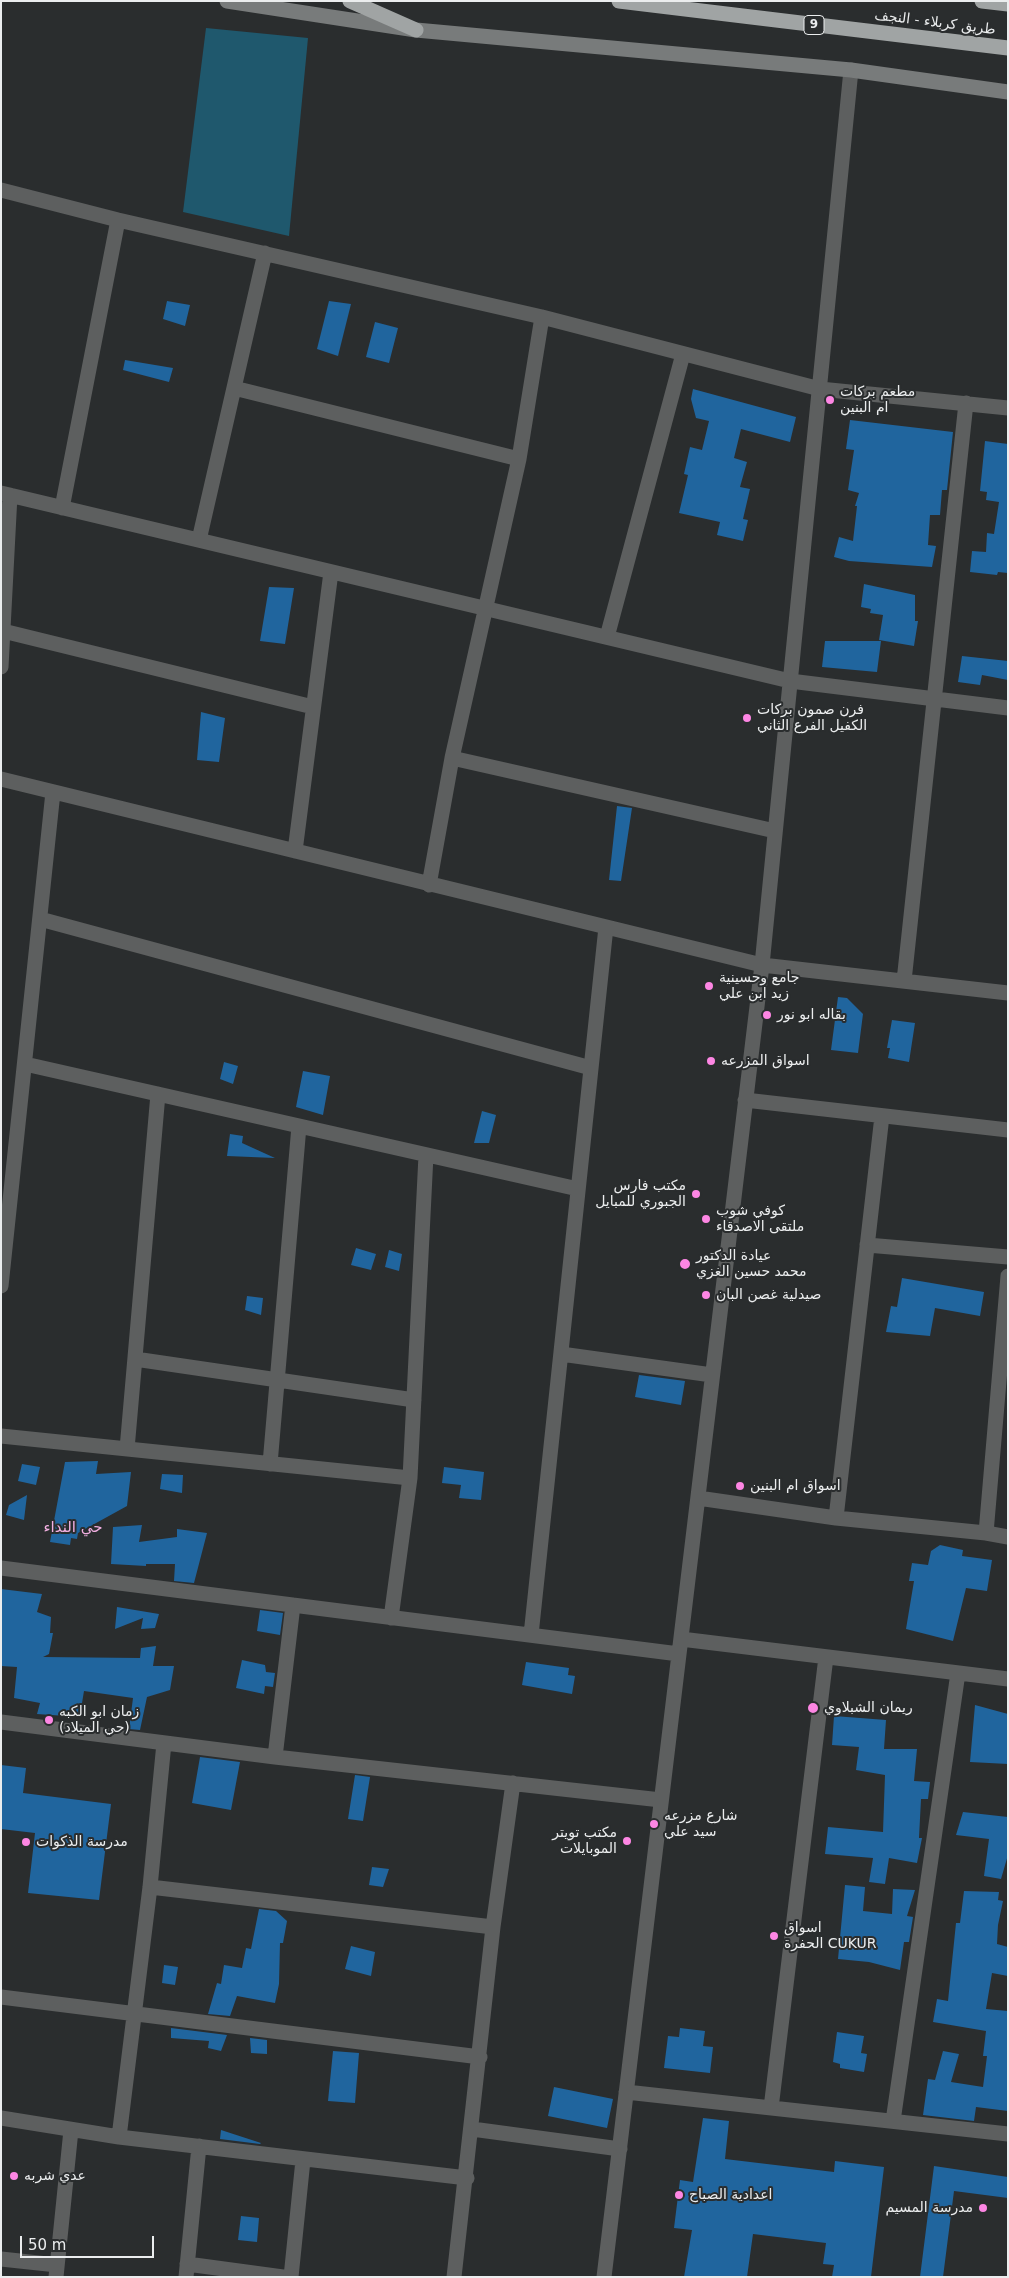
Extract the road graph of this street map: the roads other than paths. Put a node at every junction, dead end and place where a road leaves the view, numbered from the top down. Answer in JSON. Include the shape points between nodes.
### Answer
{"nodes":[{"id":1,"x":227,"y":1,"type":"edge"},
{"id":2,"x":350,"y":1,"type":"edge"},
{"id":3,"x":619,"y":1,"type":"edge"},
{"id":4,"x":982,"y":1,"type":"edge"},
{"id":5,"x":1008,"y":4,"type":"edge"},
{"id":6,"x":416,"y":30,"type":"junction"},
{"id":7,"x":1008,"y":48,"type":"edge"},
{"id":8,"x":851,"y":70,"type":"junction"},
{"id":9,"x":1008,"y":92,"type":"edge"},
{"id":10,"x":1,"y":190,"type":"edge"},
{"id":11,"x":118,"y":220,"type":"junction"},
{"id":12,"x":265,"y":252,"type":"junction"},
{"id":13,"x":542,"y":317,"type":"junction"},
{"id":14,"x":683,"y":354,"type":"junction"},
{"id":15,"x":234,"y":388,"type":"junction"},
{"id":16,"x":820,"y":389,"type":"junction"},
{"id":17,"x":966,"y":403,"type":"junction"},
{"id":18,"x":1008,"y":408,"type":"edge"},
{"id":19,"x":519,"y":459,"type":"junction"},
{"id":20,"x":5,"y":494,"type":"edge"},
{"id":21,"x":62,"y":508,"type":"junction"},
{"id":22,"x":199,"y":540,"type":"junction"},
{"id":23,"x":330,"y":572,"type":"junction"},
{"id":24,"x":484,"y":610,"type":"junction"},
{"id":25,"x":3,"y":632,"type":"junction"},
{"id":26,"x":607,"y":637,"type":"junction"},
{"id":27,"x":1,"y":666,"type":"edge"},
{"id":28,"x":790,"y":681,"type":"junction"},
{"id":29,"x":936,"y":698,"type":"junction"},
{"id":30,"x":313,"y":707,"type":"junction"},
{"id":31,"x":1008,"y":708,"type":"edge"},
{"id":32,"x":452,"y":758,"type":"junction"},
{"id":33,"x":1,"y":779,"type":"edge"},
{"id":34,"x":53,"y":792,"type":"junction"},
{"id":35,"x":775,"y":832,"type":"junction"},
{"id":36,"x":295,"y":851,"type":"junction"},
{"id":37,"x":429,"y":885,"type":"junction"},
{"id":38,"x":40,"y":919,"type":"junction"},
{"id":39,"x":606,"y":927,"type":"junction"},
{"id":40,"x":762,"y":965,"type":"junction"},
{"id":41,"x":904,"y":981,"type":"junction"},
{"id":42,"x":1008,"y":993,"type":"edge"},
{"id":43,"x":25,"y":1064,"type":"junction"},
{"id":44,"x":591,"y":1068,"type":"junction"},
{"id":45,"x":158,"y":1094,"type":"junction"},
{"id":46,"x":745,"y":1100,"type":"junction"},
{"id":47,"x":882,"y":1116,"type":"junction"},
{"id":48,"x":300,"y":1126,"type":"junction"},
{"id":49,"x":1008,"y":1130,"type":"edge"},
{"id":50,"x":426,"y":1155,"type":"junction"},
{"id":51,"x":8,"y":1166,"type":"edge"},
{"id":52,"x":578,"y":1189,"type":"junction"},
{"id":53,"x":868,"y":1245,"type":"junction"},
{"id":54,"x":1008,"y":1257,"type":"edge"},
{"id":55,"x":1008,"y":1276,"type":"edge"},
{"id":56,"x":1,"y":1286,"type":"edge"},
{"id":57,"x":561,"y":1354,"type":"junction"},
{"id":58,"x":135,"y":1359,"type":"junction"},
{"id":59,"x":712,"y":1375,"type":"junction"},
{"id":60,"x":276,"y":1380,"type":"junction"},
{"id":61,"x":414,"y":1400,"type":"junction"},
{"id":62,"x":1,"y":1436,"type":"edge"},
{"id":63,"x":126,"y":1449,"type":"junction"},
{"id":64,"x":270,"y":1464,"type":"junction"},
{"id":65,"x":410,"y":1478,"type":"junction"},
{"id":66,"x":698,"y":1498,"type":"junction"},
{"id":67,"x":836,"y":1518,"type":"junction"},
{"id":68,"x":986,"y":1533,"type":"junction"},
{"id":69,"x":1008,"y":1537,"type":"edge"},
{"id":70,"x":1,"y":1568,"type":"edge"},
{"id":71,"x":293,"y":1606,"type":"junction"},
{"id":72,"x":391,"y":1618,"type":"junction"},
{"id":73,"x":531,"y":1636,"type":"junction"},
{"id":74,"x":681,"y":1639,"type":"junction"},
{"id":75,"x":679,"y":1654,"type":"junction"},
{"id":76,"x":826,"y":1657,"type":"junction"},
{"id":77,"x":958,"y":1673,"type":"junction"},
{"id":78,"x":1008,"y":1679,"type":"edge"},
{"id":79,"x":1,"y":1722,"type":"edge"},
{"id":80,"x":164,"y":1743,"type":"junction"},
{"id":81,"x":275,"y":1757,"type":"junction"},
{"id":82,"x":513,"y":1783,"type":"junction"},
{"id":83,"x":661,"y":1800,"type":"junction"},
{"id":84,"x":150,"y":1887,"type":"junction"},
{"id":85,"x":493,"y":1927,"type":"junction"},
{"id":86,"x":1,"y":1997,"type":"edge"},
{"id":87,"x":134,"y":2013,"type":"junction"},
{"id":88,"x":480,"y":2057,"type":"junction"},
{"id":89,"x":626,"y":2092,"type":"junction"},
{"id":90,"x":771,"y":2108,"type":"junction"},
{"id":91,"x":1,"y":2118,"type":"edge"},
{"id":92,"x":893,"y":2121,"type":"junction"},
{"id":93,"x":472,"y":2129,"type":"junction"},
{"id":94,"x":72,"y":2130,"type":"junction"},
{"id":95,"x":1008,"y":2134,"type":"edge"},
{"id":96,"x":119,"y":2136,"type":"junction"},
{"id":97,"x":199,"y":2146,"type":"junction"},
{"id":98,"x":620,"y":2148,"type":"junction"},
{"id":99,"x":303,"y":2160,"type":"junction"},
{"id":100,"x":467,"y":2178,"type":"junction"},
{"id":101,"x":1,"y":2258,"type":"edge"},
{"id":102,"x":186,"y":2270,"type":"edge"},
{"id":103,"x":57,"y":2271,"type":"edge"},
{"id":104,"x":284,"y":2277,"type":"edge"},
{"id":105,"x":291,"y":2277,"type":"edge"},
{"id":106,"x":454,"y":2277,"type":"edge"},
{"id":107,"x":604,"y":2277,"type":"edge"}],
"edges":[{"from":1,"to":6,"type":"main road"},
{"from":2,"to":6,"type":"highway"},
{"from":3,"to":7,"type":"highway","name":"طريق کربلاء - النجف","number":"9"},
{"from":4,"to":5,"type":"highway"},
{"from":6,"to":8,"type":"main road"},
{"from":8,"to":9,"type":"main road"},
{"from":8,"to":16,"type":"street"},
{"from":10,"to":11,"type":"street"},
{"from":11,"to":12,"type":"street"},
{"from":11,"to":21,"type":"street"},
{"from":12,"to":13,"type":"street"},
{"from":12,"to":15,"type":"street"},
{"from":13,"to":14,"type":"street"},
{"from":13,"to":19,"type":"street"},
{"from":14,"to":16,"type":"street"},
{"from":14,"to":26,"type":"street"},
{"from":15,"to":19,"type":"street"},
{"from":15,"to":22,"type":"street"},
{"from":16,"to":17,"type":"street"},
{"from":16,"to":28,"type":"street"},
{"from":17,"to":18,"type":"street"},
{"from":17,"to":29,"type":"street"},
{"from":19,"to":24,"type":"street"},
{"from":20,"to":21,"type":"street"},
{"from":20,"to":25,"type":"street"},
{"from":21,"to":22,"type":"street"},
{"from":22,"to":23,"type":"street"},
{"from":23,"to":24,"type":"street"},
{"from":23,"to":30,"type":"street"},
{"from":24,"to":26,"type":"street"},
{"from":24,"to":32,"type":"street"},
{"from":25,"to":27,"type":"street"},
{"from":25,"to":30,"type":"street"},
{"from":26,"to":28,"type":"street"},
{"from":28,"to":29,"type":"street"},
{"from":28,"to":35,"type":"street"},
{"from":29,"to":31,"type":"street"},
{"from":29,"to":41,"type":"street"},
{"from":30,"to":36,"type":"street"},
{"from":32,"to":35,"type":"street"},
{"from":32,"to":37,"type":"street"},
{"from":33,"to":34,"type":"street"},
{"from":34,"to":36,"type":"street"},
{"from":34,"to":38,"type":"street"},
{"from":35,"to":40,"type":"street"},
{"from":36,"to":37,"type":"street"},
{"from":37,"to":39,"type":"street"},
{"from":38,"to":43,"type":"street"},
{"from":38,"to":44,"type":"street"},
{"from":39,"to":40,"type":"street"},
{"from":39,"to":44,"type":"street"},
{"from":40,"to":41,"type":"street"},
{"from":40,"to":46,"type":"street"},
{"from":41,"to":42,"type":"street"},
{"from":43,"to":45,"type":"street"},
{"from":43,"to":51,"type":"street"},
{"from":44,"to":52,"type":"street"},
{"from":45,"to":48,"type":"street"},
{"from":45,"to":58,"type":"street"},
{"from":46,"to":47,"type":"street"},
{"from":46,"to":59,"type":"street"},
{"from":47,"to":49,"type":"street"},
{"from":47,"to":53,"type":"street"},
{"from":48,"to":50,"type":"street"},
{"from":48,"to":60,"type":"street"},
{"from":50,"to":52,"type":"street"},
{"from":50,"to":61,"type":"street"},
{"from":51,"to":56,"type":"street"},
{"from":52,"to":57,"type":"street"},
{"from":53,"to":54,"type":"street"},
{"from":53,"to":67,"type":"street"},
{"from":55,"to":68,"type":"street"},
{"from":57,"to":59,"type":"street"},
{"from":57,"to":73,"type":"street"},
{"from":58,"to":60,"type":"street"},
{"from":58,"to":63,"type":"street"},
{"from":59,"to":66,"type":"street"},
{"from":60,"to":61,"type":"street"},
{"from":60,"to":64,"type":"street"},
{"from":61,"to":65,"type":"street"},
{"from":62,"to":63,"type":"street"},
{"from":63,"to":64,"type":"street"},
{"from":64,"to":65,"type":"street"},
{"from":65,"to":72,"type":"street"},
{"from":66,"to":67,"type":"street"},
{"from":66,"to":74,"type":"street"},
{"from":67,"to":68,"type":"street"},
{"from":68,"to":69,"type":"street"},
{"from":70,"to":71,"type":"street"},
{"from":71,"to":72,"type":"street"},
{"from":71,"to":81,"type":"street"},
{"from":72,"to":73,"type":"street"},
{"from":73,"to":75,"type":"street"},
{"from":74,"to":75,"type":"street"},
{"from":74,"to":76,"type":"street"},
{"from":75,"to":83,"type":"street"},
{"from":76,"to":77,"type":"street"},
{"from":76,"to":90,"type":"street"},
{"from":77,"to":78,"type":"street"},
{"from":77,"to":92,"type":"street"},
{"from":79,"to":80,"type":"street"},
{"from":80,"to":81,"type":"street"},
{"from":80,"to":84,"type":"street"},
{"from":81,"to":82,"type":"street"},
{"from":82,"to":83,"type":"street"},
{"from":82,"to":85,"type":"street"},
{"from":83,"to":89,"type":"street"},
{"from":84,"to":85,"type":"street"},
{"from":84,"to":87,"type":"street"},
{"from":85,"to":88,"type":"street"},
{"from":86,"to":87,"type":"street"},
{"from":87,"to":88,"type":"street"},
{"from":87,"to":96,"type":"street"},
{"from":88,"to":93,"type":"street"},
{"from":89,"to":90,"type":"street"},
{"from":89,"to":98,"type":"street"},
{"from":90,"to":92,"type":"street"},
{"from":91,"to":94,"type":"street"},
{"from":92,"to":95,"type":"street"},
{"from":93,"to":98,"type":"street"},
{"from":93,"to":100,"type":"street"},
{"from":94,"to":96,"type":"street"},
{"from":94,"to":103,"type":"street"},
{"from":96,"to":97,"type":"street"},
{"from":97,"to":99,"type":"street"},
{"from":97,"to":102,"type":"street"},
{"from":98,"to":107,"type":"street"},
{"from":99,"to":100,"type":"street"},
{"from":99,"to":105,"type":"street"},
{"from":100,"to":106,"type":"street"},
{"from":101,"to":103,"type":"street"},
{"from":102,"to":104,"type":"street"}]}
